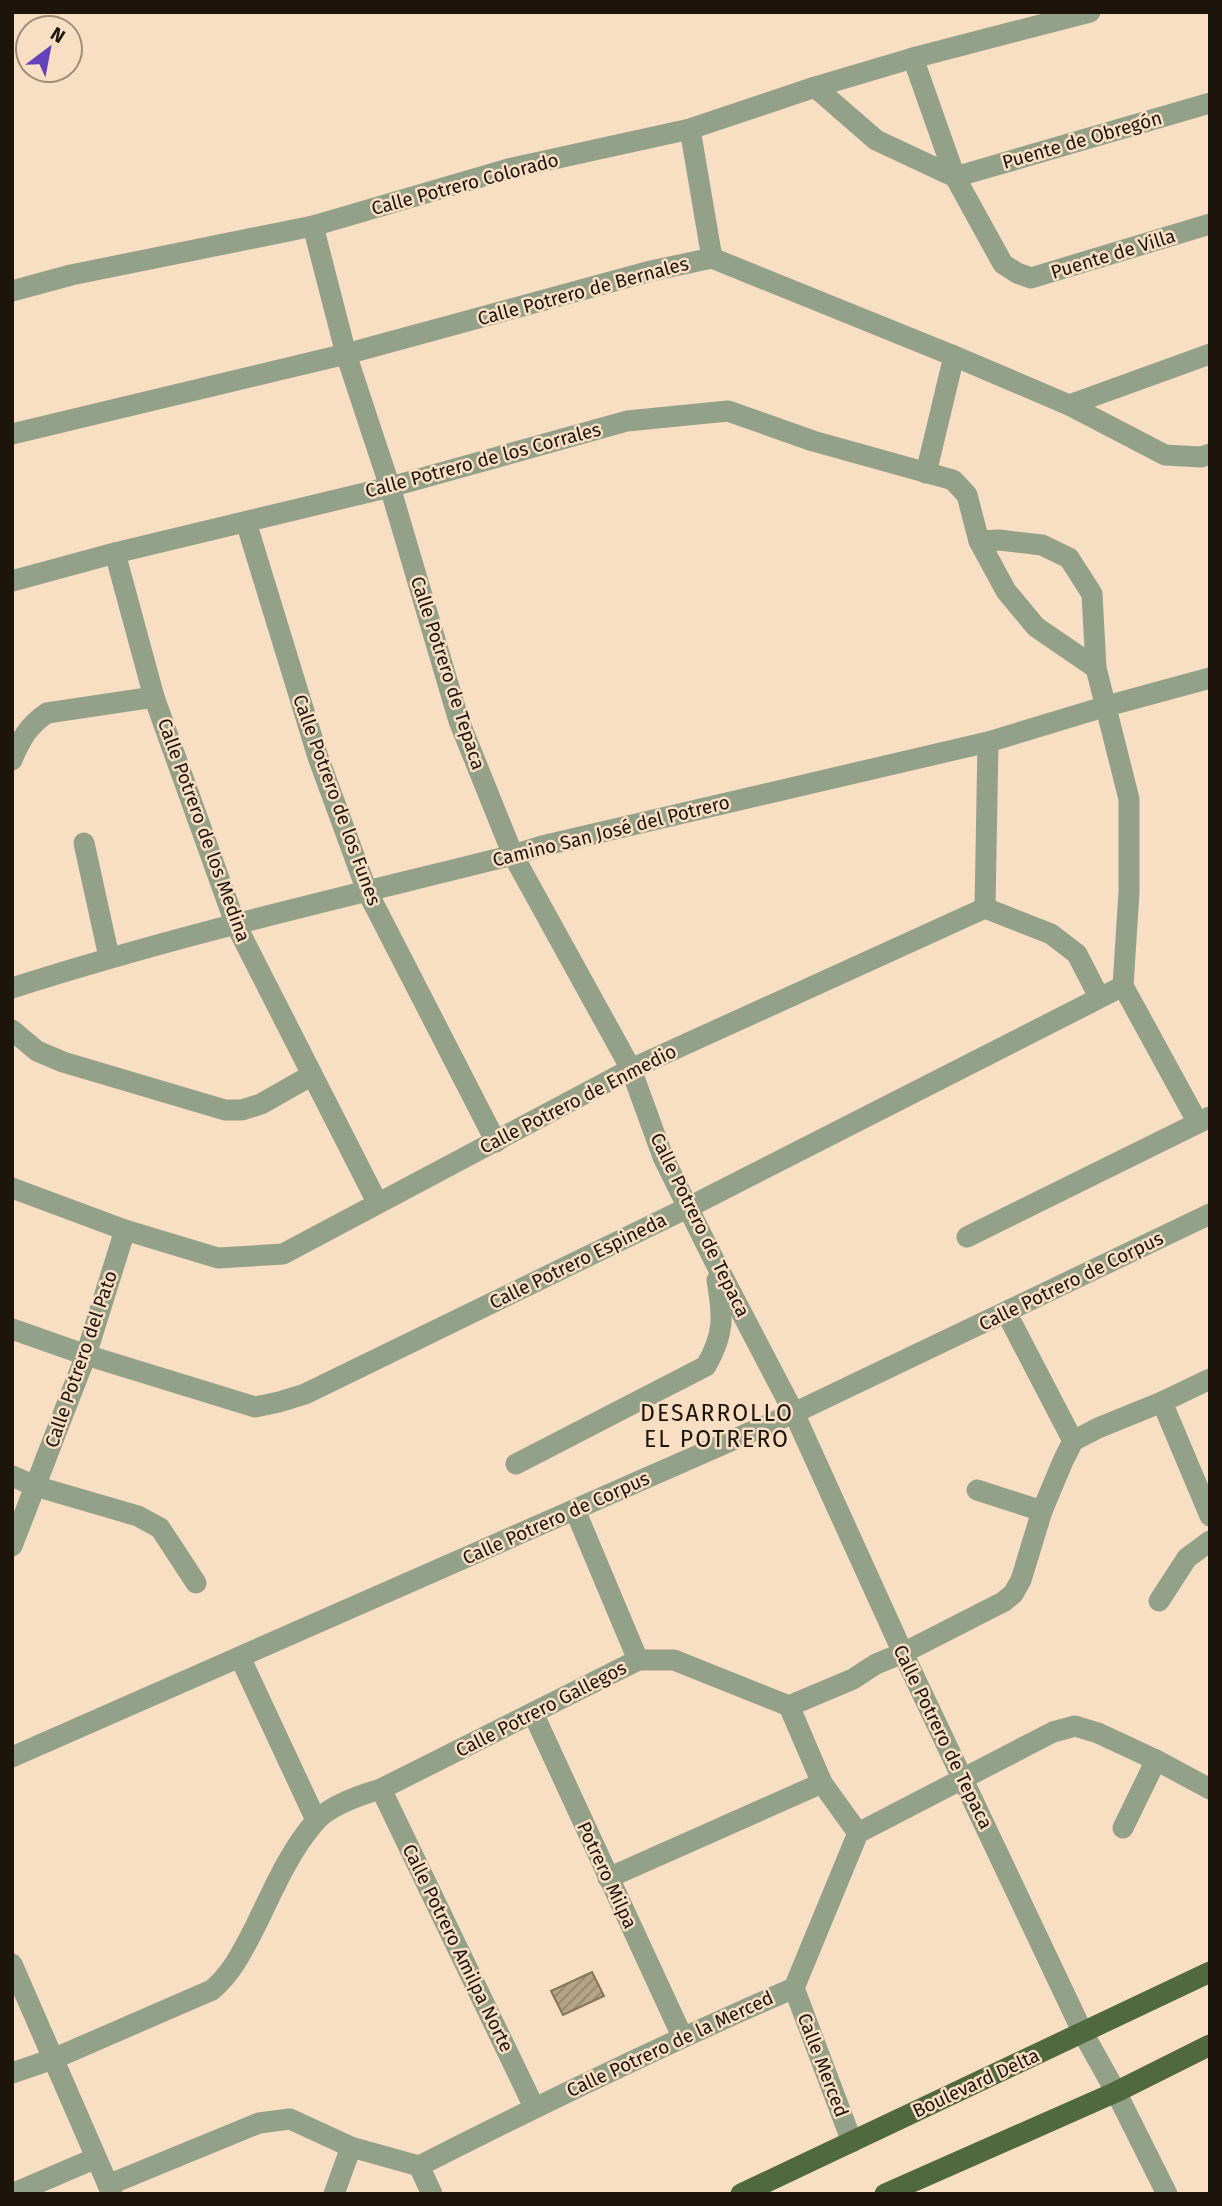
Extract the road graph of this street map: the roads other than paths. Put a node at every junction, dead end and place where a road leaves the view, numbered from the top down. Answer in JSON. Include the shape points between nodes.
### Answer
{"nodes":[{"id":1,"x":1090,"y":12,"type":"edge"},
{"id":2,"x":913,"y":58,"type":"junction"},
{"id":3,"x":814,"y":87,"type":"junction"},
{"id":4,"x":1210,"y":103,"type":"edge"},
{"id":5,"x":690,"y":129,"type":"junction"},
{"id":6,"x":955,"y":177,"type":"junction"},
{"id":7,"x":1210,"y":225,"type":"edge"},
{"id":8,"x":313,"y":226,"type":"junction"},
{"id":9,"x":712,"y":258,"type":"junction"},
{"id":10,"x":12,"y":291,"type":"edge"},
{"id":11,"x":346,"y":354,"type":"junction"},
{"id":12,"x":1210,"y":354,"type":"edge"},
{"id":13,"x":954,"y":356,"type":"junction"},
{"id":14,"x":1069,"y":405,"type":"junction"},
{"id":15,"x":12,"y":434,"type":"edge"},
{"id":16,"x":1210,"y":454,"type":"edge"},
{"id":17,"x":926,"y":473,"type":"junction"},
{"id":18,"x":390,"y":487,"type":"junction"},
{"id":19,"x":246,"y":522,"type":"junction"},
{"id":20,"x":979,"y":541,"type":"junction"},
{"id":21,"x":116,"y":553,"type":"junction"},
{"id":22,"x":12,"y":581,"type":"edge"},
{"id":23,"x":1096,"y":668,"type":"junction"},
{"id":24,"x":1210,"y":678,"type":"edge"},
{"id":25,"x":155,"y":697,"type":"junction"},
{"id":26,"x":1107,"y":706,"type":"junction"},
{"id":27,"x":988,"y":742,"type":"junction"},
{"id":28,"x":12,"y":760,"type":"edge"},
{"id":29,"x":84,"y":843,"type":"dead end"},
{"id":30,"x":513,"y":855,"type":"junction"},
{"id":31,"x":367,"y":891,"type":"junction"},
{"id":32,"x":985,"y":908,"type":"junction"},
{"id":33,"x":235,"y":923,"type":"junction"},
{"id":34,"x":109,"y":957,"type":"junction"},
{"id":35,"x":1123,"y":986,"type":"junction"},
{"id":36,"x":12,"y":988,"type":"edge"},
{"id":37,"x":1099,"y":997,"type":"junction"},
{"id":38,"x":12,"y":1030,"type":"edge"},
{"id":39,"x":631,"y":1069,"type":"junction"},
{"id":40,"x":312,"y":1074,"type":"junction"},
{"id":41,"x":1204,"y":1120,"type":"edge"},
{"id":42,"x":496,"y":1142,"type":"junction"},
{"id":43,"x":12,"y":1188,"type":"edge"},
{"id":44,"x":377,"y":1202,"type":"junction"},
{"id":45,"x":689,"y":1208,"type":"junction"},
{"id":46,"x":1210,"y":1214,"type":"edge"},
{"id":47,"x":125,"y":1230,"type":"junction"},
{"id":48,"x":967,"y":1237,"type":"dead end"},
{"id":49,"x":714,"y":1260,"type":"junction"},
{"id":50,"x":1006,"y":1312,"type":"junction"},
{"id":51,"x":12,"y":1329,"type":"edge"},
{"id":52,"x":86,"y":1355,"type":"junction"},
{"id":53,"x":1210,"y":1379,"type":"edge"},
{"id":54,"x":1162,"y":1402,"type":"junction"},
{"id":55,"x":794,"y":1413,"type":"junction"},
{"id":56,"x":1073,"y":1441,"type":"junction"},
{"id":57,"x":516,"y":1464,"type":"dead end"},
{"id":58,"x":12,"y":1476,"type":"edge"},
{"id":59,"x":35,"y":1486,"type":"junction"},
{"id":60,"x":977,"y":1490,"type":"dead end"},
{"id":61,"x":575,"y":1510,"type":"junction"},
{"id":62,"x":1042,"y":1511,"type":"junction"},
{"id":63,"x":1210,"y":1516,"type":"edge"},
{"id":64,"x":1210,"y":1541,"type":"edge"},
{"id":65,"x":12,"y":1546,"type":"edge"},
{"id":66,"x":196,"y":1583,"type":"dead end"},
{"id":67,"x":1160,"y":1601,"type":"dead end"},
{"id":68,"x":903,"y":1653,"type":"junction"},
{"id":69,"x":240,"y":1657,"type":"junction"},
{"id":70,"x":638,"y":1660,"type":"junction"},
{"id":71,"x":789,"y":1706,"type":"junction"},
{"id":72,"x":533,"y":1713,"type":"junction"},
{"id":73,"x":12,"y":1757,"type":"edge"},
{"id":74,"x":1156,"y":1760,"type":"junction"},
{"id":75,"x":964,"y":1779,"type":"junction"},
{"id":76,"x":822,"y":1783,"type":"junction"},
{"id":77,"x":1210,"y":1788,"type":"edge"},
{"id":78,"x":382,"y":1789,"type":"junction"},
{"id":79,"x":316,"y":1820,"type":"junction"},
{"id":80,"x":1123,"y":1828,"type":"dead end"},
{"id":81,"x":858,"y":1833,"type":"junction"},
{"id":82,"x":608,"y":1878,"type":"junction"},
{"id":83,"x":12,"y":1964,"type":"edge"},
{"id":84,"x":1210,"y":1972,"type":"edge"},
{"id":85,"x":794,"y":1988,"type":"junction"},
{"id":86,"x":1083,"y":2033,"type":"junction"},
{"id":87,"x":682,"y":2036,"type":"junction"},
{"id":88,"x":1210,"y":2045,"type":"edge"},
{"id":89,"x":53,"y":2059,"type":"junction"},
{"id":90,"x":12,"y":2074,"type":"edge"},
{"id":91,"x":1116,"y":2092,"type":"junction"},
{"id":92,"x":534,"y":2107,"type":"junction"},
{"id":93,"x":852,"y":2142,"type":"junction"},
{"id":94,"x":351,"y":2147,"type":"junction"},
{"id":95,"x":96,"y":2158,"type":"junction"},
{"id":96,"x":419,"y":2166,"type":"junction"},
{"id":97,"x":110,"y":2190,"type":"edge"},
{"id":98,"x":12,"y":2194,"type":"edge"},
{"id":99,"x":334,"y":2194,"type":"edge"},
{"id":100,"x":432,"y":2194,"type":"edge"},
{"id":101,"x":741,"y":2194,"type":"edge"},
{"id":102,"x":885,"y":2194,"type":"edge"},
{"id":103,"x":1167,"y":2194,"type":"edge"}],
"edges":[{"from":1,"to":2,"type":"street","name":"Calle Potrero Colorado"},
{"from":2,"to":3,"type":"street","name":"Calle Potrero Colorado"},
{"from":2,"to":6,"type":"street"},
{"from":3,"to":5,"type":"street","name":"Calle Potrero Colorado"},
{"from":3,"to":6,"type":"street","via":[[876,140]]},
{"from":4,"to":6,"type":"street","name":"Puente de Obregón"},
{"from":5,"to":8,"type":"street","name":"Calle Potrero Colorado","via":[[508,169]]},
{"from":5,"to":9,"type":"street"},
{"from":6,"to":7,"type":"street","name":"Puente de Villa","via":[[1003,264],[1031,278]]},
{"from":8,"to":10,"type":"street","name":"Calle Potrero Colorado"},
{"from":8,"to":11,"type":"street","name":"Calle Potrero de Tepaca"},
{"from":9,"to":11,"type":"street","name":"Calle Potrero de Bernales"},
{"from":9,"to":13,"type":"street","name":"Calle Potrero de Bernales"},
{"from":11,"to":15,"type":"street","name":"Calle Potrero de Bernales"},
{"from":11,"to":18,"type":"street","name":"Calle Potrero de Tepaca"},
{"from":12,"to":14,"type":"street"},
{"from":13,"to":14,"type":"street","name":"Calle Potrero de Bernales"},
{"from":13,"to":17,"type":"street"},
{"from":14,"to":16,"type":"street","name":"Calle Potrero de Bernales","via":[[1165,455]]},
{"from":17,"to":18,"type":"street","name":"Calle Potrero de los Corrales","via":[[728,411],[627,421]]},
{"from":17,"to":20,"type":"street","name":"Calle Potrero de los Corrales","via":[[953,480],[967,495]]},
{"from":18,"to":19,"type":"street","name":"Calle Potrero de los Corrales"},
{"from":18,"to":30,"type":"street","name":"Calle Potrero de Tepaca","via":[[459,720]]},
{"from":19,"to":21,"type":"street","name":"Calle Potrero de los Corrales"},
{"from":19,"to":31,"type":"street","name":"Calle Potrero de los Funes","via":[[318,757]]},
{"from":20,"to":23,"type":"street","via":[[1006,591],[1036,627]]},
{"from":20,"to":23,"type":"street","via":[[1042,545],[1069,558],[1092,594]]},
{"from":21,"to":22,"type":"street","name":"Calle Potrero de los Corrales"},
{"from":21,"to":25,"type":"street","name":"Calle Potrero de los Medina"},
{"from":23,"to":26,"type":"street"},
{"from":24,"to":26,"type":"street","name":"Camino San José del Potrero"},
{"from":25,"to":28,"type":"street","name":"Calle Potrero de los Medina","via":[[47,713],[29,729]]},
{"from":25,"to":33,"type":"street","name":"Calle Potrero de los Medina"},
{"from":26,"to":27,"type":"street","name":"Camino San José del Potrero"},
{"from":26,"to":35,"type":"street","via":[[1129,799]]},
{"from":27,"to":30,"type":"street","name":"Camino San José del Potrero"},
{"from":27,"to":32,"type":"street"},
{"from":29,"to":34,"type":"street"},
{"from":30,"to":31,"type":"street","name":"Camino San José del Potrero"},
{"from":30,"to":39,"type":"street","name":"Calle Potrero de Tepaca"},
{"from":31,"to":33,"type":"street","name":"Camino San José del Potrero"},
{"from":31,"to":42,"type":"street","name":"Calle Potrero de los Funes"},
{"from":32,"to":37,"type":"street","via":[[1051,934],[1077,954]]},
{"from":32,"to":39,"type":"street","name":"Calle Potrero de Enmedio"},
{"from":33,"to":34,"type":"street","name":"Camino San José del Potrero"},
{"from":33,"to":40,"type":"street","name":"Calle Potrero de los Medina"},
{"from":34,"to":36,"type":"street","name":"Camino San José del Potrero"},
{"from":35,"to":37,"type":"street","name":"Calle Potrero Espineda"},
{"from":35,"to":41,"type":"street"},
{"from":37,"to":45,"type":"street","name":"Calle Potrero Espineda"},
{"from":38,"to":40,"type":"street","via":[[37,1051],[63,1062],[225,1110],[261,1104]]},
{"from":39,"to":42,"type":"street","name":"Calle Potrero de Enmedio"},
{"from":39,"to":45,"type":"street","name":"Calle Potrero de Tepaca","via":[[663,1157]]},
{"from":40,"to":44,"type":"street","name":"Calle Potrero de los Medina"},
{"from":41,"to":48,"type":"street"},
{"from":42,"to":44,"type":"street","name":"Calle Potrero de Enmedio"},
{"from":43,"to":47,"type":"street","name":"Calle Potrero de Enmedio"},
{"from":44,"to":47,"type":"street","name":"Calle Potrero de Enmedio","via":[[283,1254],[218,1258]]},
{"from":45,"to":49,"type":"street","name":"Calle Potrero de Tepaca"},
{"from":45,"to":52,"type":"street","name":"Calle Potrero Espineda","via":[[305,1394],[279,1402],[255,1407]]},
{"from":46,"to":50,"type":"street","name":"Calle Potrero de Corpus"},
{"from":47,"to":52,"type":"street","name":"Calle Potrero del Pato"},
{"from":49,"to":55,"type":"street","name":"Calle Potrero de Tepaca"},
{"from":49,"to":57,"type":"street","via":[[723,1315],[717,1346],[706,1366]]},
{"from":50,"to":55,"type":"street","name":"Calle Potrero de Corpus"},
{"from":50,"to":56,"type":"street"},
{"from":51,"to":52,"type":"street","name":"Calle Potrero Espineda"},
{"from":52,"to":59,"type":"street","name":"Calle Potrero del Pato"},
{"from":53,"to":54,"type":"street"},
{"from":54,"to":56,"type":"street"},
{"from":54,"to":63,"type":"street"},
{"from":55,"to":61,"type":"street","name":"Calle Potrero de Corpus"},
{"from":55,"to":68,"type":"street","name":"Calle Potrero de Tepaca"},
{"from":56,"to":62,"type":"street"},
{"from":58,"to":59,"type":"street"},
{"from":59,"to":65,"type":"street","name":"Calle Potrero del Pato"},
{"from":59,"to":66,"type":"street","via":[[138,1516],[160,1528]]},
{"from":60,"to":62,"type":"street"},
{"from":61,"to":69,"type":"street","name":"Calle Potrero de Corpus"},
{"from":61,"to":70,"type":"street"},
{"from":62,"to":68,"type":"street","via":[[1013,1594]]},
{"from":64,"to":67,"type":"street","via":[[1186,1558]]},
{"from":68,"to":71,"type":"street"},
{"from":68,"to":75,"type":"street","name":"Calle Potrero de Tepaca"},
{"from":69,"to":73,"type":"street","name":"Calle Potrero de Corpus"},
{"from":69,"to":79,"type":"street"},
{"from":70,"to":71,"type":"street","name":"Calle Potrero Gallegos","via":[[674,1660]]},
{"from":70,"to":72,"type":"street","name":"Calle Potrero Gallegos"},
{"from":71,"to":76,"type":"street"},
{"from":72,"to":78,"type":"street","name":"Calle Potrero Gallegos"},
{"from":72,"to":82,"type":"street","name":"Potrero Milpa"},
{"from":74,"to":75,"type":"street","via":[[1075,1726],[1053,1732]]},
{"from":74,"to":77,"type":"street"},
{"from":74,"to":80,"type":"street"},
{"from":75,"to":81,"type":"street"},
{"from":75,"to":86,"type":"street","name":"Calle Potrero de Tepaca"},
{"from":76,"to":81,"type":"street"},
{"from":76,"to":82,"type":"street"},
{"from":78,"to":79,"type":"street","name":"Calle Potrero Gallegos","via":[[353,1798]]},
{"from":78,"to":92,"type":"street","name":"Calle Potrero Amilpa Norte"},
{"from":79,"to":89,"type":"street","name":"Calle Potrero Gallegos","via":[[289,1860],[239,1959],[219,1984]]},
{"from":81,"to":85,"type":"street","name":"Calle Potrero de la Merced"},
{"from":82,"to":87,"type":"street","name":"Potrero Milpa"},
{"from":83,"to":89,"type":"street"},
{"from":84,"to":86,"type":"main road","name":"Boulevard Delta"},
{"from":85,"to":87,"type":"street","name":"Calle Potrero de la Merced"},
{"from":85,"to":93,"type":"street","name":"Calle Merced"},
{"from":86,"to":91,"type":"street","name":"Calle Potrero de Tepaca"},
{"from":86,"to":93,"type":"main road","name":"Boulevard Delta"},
{"from":87,"to":92,"type":"street","name":"Calle Potrero de la Merced"},
{"from":88,"to":91,"type":"main road"},
{"from":89,"to":90,"type":"street","name":"Calle Potrero Gallegos"},
{"from":89,"to":95,"type":"street"},
{"from":91,"to":102,"type":"main road"},
{"from":91,"to":103,"type":"street","name":"Calle Potrero de Tepaca"},
{"from":92,"to":96,"type":"street","name":"Calle Potrero de la Merced"},
{"from":93,"to":101,"type":"main road","name":"Boulevard Delta"},
{"from":94,"to":96,"type":"street"},
{"from":94,"to":97,"type":"street","via":[[290,2119],[259,2123]]},
{"from":94,"to":99,"type":"street"},
{"from":95,"to":97,"type":"street"},
{"from":95,"to":98,"type":"street"},
{"from":96,"to":100,"type":"street"}]}
